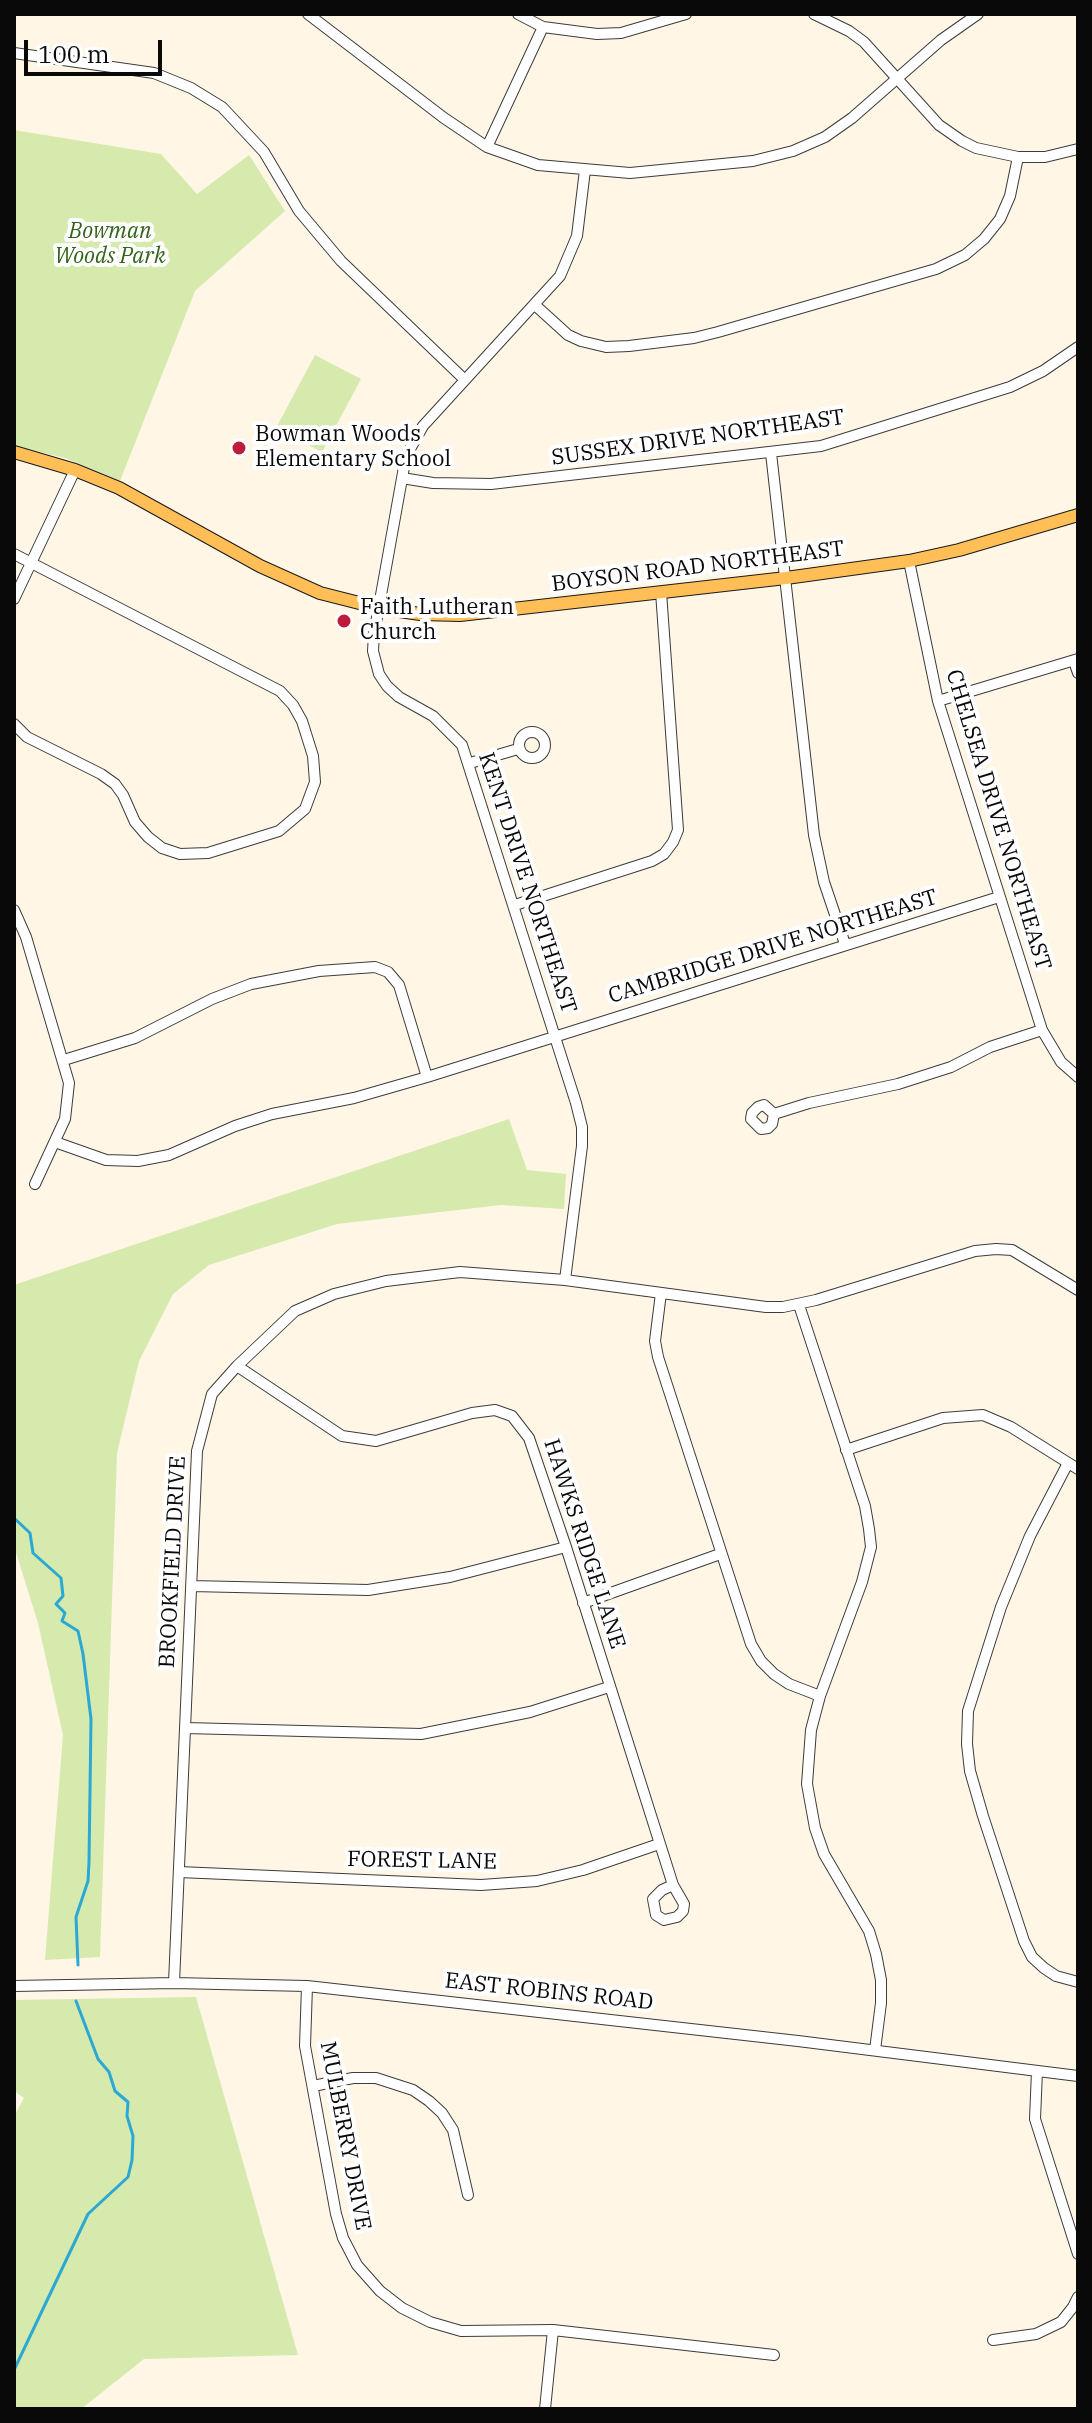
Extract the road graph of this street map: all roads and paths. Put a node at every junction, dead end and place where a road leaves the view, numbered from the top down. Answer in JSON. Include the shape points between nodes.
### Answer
{"nodes":[{"id":1,"x":308,"y":14,"type":"edge"},
{"id":2,"x":518,"y":14,"type":"edge"},
{"id":3,"x":686,"y":14,"type":"edge"},
{"id":4,"x":814,"y":14,"type":"edge"},
{"id":5,"x":978,"y":14,"type":"edge"},
{"id":6,"x":543,"y":27,"type":"junction"},
{"id":7,"x":14,"y":53,"type":"edge"},
{"id":8,"x":898,"y":78,"type":"junction"},
{"id":9,"x":487,"y":147,"type":"junction"},
{"id":10,"x":1078,"y":149,"type":"edge"},
{"id":11,"x":1018,"y":157,"type":"junction"},
{"id":12,"x":585,"y":170,"type":"junction"},
{"id":13,"x":535,"y":305,"type":"junction"},
{"id":14,"x":1078,"y":347,"type":"edge"},
{"id":15,"x":465,"y":380,"type":"junction"},
{"id":16,"x":14,"y":452,"type":"edge"},
{"id":17,"x":771,"y":453,"type":"junction"},
{"id":18,"x":75,"y":470,"type":"junction"},
{"id":19,"x":402,"y":478,"type":"junction"},
{"id":20,"x":1078,"y":515,"type":"edge"},
{"id":21,"x":14,"y":554,"type":"edge"},
{"id":22,"x":909,"y":561,"type":"junction"},
{"id":23,"x":32,"y":562,"type":"junction"},
{"id":24,"x":786,"y":578,"type":"junction"},
{"id":25,"x":661,"y":592,"type":"junction"},
{"id":26,"x":14,"y":599,"type":"edge"},
{"id":27,"x":379,"y":608,"type":"junction"},
{"id":28,"x":1076,"y":660,"type":"edge"},
{"id":29,"x":1078,"y":673,"type":"edge"},
{"id":30,"x":938,"y":701,"type":"junction"},
{"id":31,"x":14,"y":724,"type":"edge"},
{"id":32,"x":518,"y":749,"type":"dead end"},
{"id":33,"x":470,"y":763,"type":"junction"},
{"id":34,"x":999,"y":897,"type":"junction"},
{"id":35,"x":515,"y":905,"type":"junction"},
{"id":36,"x":14,"y":910,"type":"edge"},
{"id":37,"x":845,"y":944,"type":"junction"},
{"id":38,"x":1042,"y":1030,"type":"junction"},
{"id":39,"x":555,"y":1037,"type":"junction"},
{"id":40,"x":64,"y":1060,"type":"junction"},
{"id":41,"x":427,"y":1077,"type":"junction"},
{"id":42,"x":1078,"y":1077,"type":"edge"},
{"id":43,"x":774,"y":1114,"type":"dead end"},
{"id":44,"x":55,"y":1142,"type":"junction"},
{"id":45,"x":35,"y":1184,"type":"dead end"},
{"id":46,"x":565,"y":1280,"type":"junction"},
{"id":47,"x":1078,"y":1290,"type":"edge"},
{"id":48,"x":661,"y":1293,"type":"junction"},
{"id":49,"x":799,"y":1305,"type":"junction"},
{"id":50,"x":237,"y":1366,"type":"junction"},
{"id":51,"x":846,"y":1450,"type":"junction"},
{"id":52,"x":1073,"y":1466,"type":"edge"},
{"id":53,"x":566,"y":1547,"type":"junction"},
{"id":54,"x":720,"y":1554,"type":"junction"},
{"id":55,"x":191,"y":1586,"type":"junction"},
{"id":56,"x":583,"y":1603,"type":"junction"},
{"id":57,"x":609,"y":1687,"type":"junction"},
{"id":58,"x":820,"y":1696,"type":"junction"},
{"id":59,"x":185,"y":1728,"type":"junction"},
{"id":60,"x":659,"y":1844,"type":"junction"},
{"id":61,"x":179,"y":1872,"type":"junction"},
{"id":62,"x":673,"y":1885,"type":"dead end"},
{"id":63,"x":1078,"y":1982,"type":"edge"},
{"id":64,"x":174,"y":1983,"type":"junction"},
{"id":65,"x":14,"y":1986,"type":"edge"},
{"id":66,"x":307,"y":1986,"type":"junction"},
{"id":67,"x":875,"y":2050,"type":"junction"},
{"id":68,"x":1037,"y":2071,"type":"junction"},
{"id":69,"x":1078,"y":2076,"type":"edge"},
{"id":70,"x":313,"y":2086,"type":"junction"},
{"id":71,"x":468,"y":2195,"type":"dead end"},
{"id":72,"x":1078,"y":2254,"type":"edge"},
{"id":73,"x":1078,"y":2297,"type":"edge"},
{"id":74,"x":553,"y":2330,"type":"junction"},
{"id":75,"x":993,"y":2340,"type":"dead end"},
{"id":76,"x":774,"y":2355,"type":"dead end"},
{"id":77,"x":545,"y":2409,"type":"edge"}],
"edges":[{"from":1,"to":9,"type":"street"},
{"from":2,"to":6,"type":"street"},
{"from":3,"to":6,"type":"street","via":[[621,33]]},
{"from":4,"to":8,"type":"street","via":[[864,42]]},
{"from":5,"to":8,"type":"street"},
{"from":6,"to":9,"type":"street"},
{"from":7,"to":15,"type":"street","via":[[154,73],[222,107],[264,152],[293,203],[341,261]]},
{"from":8,"to":11,"type":"street","via":[[950,134],[976,148]]},
{"from":8,"to":12,"type":"street","via":[[825,137],[793,151],[715,167],[630,173]]},
{"from":9,"to":12,"type":"street","via":[[538,165]]},
{"from":10,"to":11,"type":"street"},
{"from":11,"to":13,"type":"street","via":[[1000,219],[965,255],[936,269],[706,335],[629,346],[581,341]]},
{"from":12,"to":13,"type":"street","name":"KENT DRIVE NORTHEAST","via":[[577,236],[560,276]]},
{"from":13,"to":15,"type":"street","name":"KENT DRIVE NORTHEAST"},
{"from":14,"to":17,"type":"street","name":"SUSSEX DRIVE NORTHEAST","via":[[1010,387],[849,439]]},
{"from":15,"to":19,"type":"street","name":"KENT DRIVE NORTHEAST","via":[[423,426]]},
{"from":16,"to":18,"type":"main road","name":"BOYSON ROAD NORTHEAST"},
{"from":17,"to":19,"type":"street","name":"SUSSEX DRIVE NORTHEAST","via":[[464,486]]},
{"from":17,"to":24,"type":"street"},
{"from":18,"to":23,"type":"street"},
{"from":18,"to":27,"type":"main road","name":"BOYSON ROAD NORTHEAST","via":[[119,488],[260,566],[320,593]]},
{"from":19,"to":27,"type":"street","name":"KENT DRIVE NORTHEAST"},
{"from":20,"to":22,"type":"main road","name":"BOYSON ROAD NORTHEAST"},
{"from":21,"to":23,"type":"street"},
{"from":22,"to":24,"type":"main road","name":"BOYSON ROAD NORTHEAST"},
{"from":22,"to":30,"type":"street","name":"CHELSEA DRIVE NORTHEAST"},
{"from":23,"to":26,"type":"street"},
{"from":23,"to":31,"type":"street","via":[[280,691],[302,721],[315,782],[305,809],[279,831],[208,853],[180,854],[148,837],[115,784],[27,737]]},
{"from":24,"to":25,"type":"main road","name":"BOYSON ROAD NORTHEAST"},
{"from":24,"to":37,"type":"street","via":[[814,835]]},
{"from":25,"to":27,"type":"main road","name":"BOYSON ROAD NORTHEAST","via":[[460,615]]},
{"from":25,"to":35,"type":"street","via":[[678,830],[673,842],[652,861]]},
{"from":27,"to":33,"type":"street","name":"KENT DRIVE NORTHEAST","via":[[373,651],[379,674],[399,697],[453,733]]},
{"from":28,"to":29,"type":"street"},
{"from":28,"to":30,"type":"street"},
{"from":30,"to":34,"type":"street","name":"CHELSEA DRIVE NORTHEAST"},
{"from":32,"to":33,"type":"street"},
{"from":33,"to":35,"type":"street","name":"KENT DRIVE NORTHEAST"},
{"from":34,"to":37,"type":"street","name":"CAMBRIDGE DRIVE NORTHEAST"},
{"from":34,"to":38,"type":"street","name":"CHELSEA DRIVE NORTHEAST"},
{"from":35,"to":39,"type":"street","name":"KENT DRIVE NORTHEAST"},
{"from":36,"to":40,"type":"street"},
{"from":37,"to":39,"type":"street","name":"CAMBRIDGE DRIVE NORTHEAST"},
{"from":38,"to":42,"type":"street","name":"CHELSEA DRIVE NORTHEAST","via":[[1061,1062]]},
{"from":38,"to":43,"type":"street","via":[[898,1084]]},
{"from":39,"to":41,"type":"street","name":"CAMBRIDGE DRIVE NORTHEAST"},
{"from":39,"to":46,"type":"street","name":"KENT DRIVE NORTHEAST","via":[[582,1127]]},
{"from":40,"to":41,"type":"street","via":[[135,1038],[251,984],[375,967],[399,985]]},
{"from":40,"to":44,"type":"street","via":[[69,1101]]},
{"from":41,"to":44,"type":"street","name":"CAMBRIDGE DRIVE NORTHEAST","via":[[272,1114],[169,1155],[138,1161],[106,1160]]},
{"from":44,"to":45,"type":"street"},
{"from":46,"to":48,"type":"street","name":"BROOKFIELD DRIVE"},
{"from":46,"to":50,"type":"street","name":"BROOKFIELD DRIVE","via":[[460,1272],[347,1291],[295,1311]]},
{"from":47,"to":49,"type":"street","name":"BROOKFIELD DRIVE","via":[[1012,1250],[996,1249]]},
{"from":48,"to":49,"type":"street","name":"BROOKFIELD DRIVE","via":[[766,1307]]},
{"from":48,"to":54,"type":"street","via":[[658,1357]]},
{"from":49,"to":51,"type":"street"},
{"from":50,"to":53,"type":"street","name":"HAWKS RIDGE LANE","via":[[342,1436],[376,1441],[472,1413],[495,1410],[512,1416],[529,1438]]},
{"from":50,"to":55,"type":"street","name":"BROOKFIELD DRIVE","via":[[212,1394],[197,1451]]},
{"from":51,"to":52,"type":"street","via":[[943,1418],[983,1415]]},
{"from":51,"to":58,"type":"street","via":[[865,1506],[871,1547]]},
{"from":52,"to":63,"type":"street","via":[[1030,1536],[1001,1607],[968,1711],[967,1744],[983,1816],[1024,1941],[1044,1968]]},
{"from":53,"to":55,"type":"street","via":[[450,1577],[368,1590]]},
{"from":53,"to":56,"type":"street","name":"HAWKS RIDGE LANE"},
{"from":54,"to":56,"type":"street"},
{"from":54,"to":58,"type":"street","via":[[761,1661],[789,1684]]},
{"from":55,"to":59,"type":"street","name":"BROOKFIELD DRIVE"},
{"from":56,"to":57,"type":"street","name":"HAWKS RIDGE LANE"},
{"from":57,"to":59,"type":"street","via":[[530,1712],[421,1734]]},
{"from":57,"to":60,"type":"street","name":"HAWKS RIDGE LANE"},
{"from":58,"to":67,"type":"street","via":[[807,1784],[824,1854],[869,1931],[876,1954],[881,1992]]},
{"from":59,"to":61,"type":"street","name":"BROOKFIELD DRIVE"},
{"from":60,"to":61,"type":"street","name":"FOREST LANE","via":[[537,1881],[481,1885]]},
{"from":60,"to":62,"type":"street","name":"HAWKS RIDGE LANE"},
{"from":61,"to":64,"type":"street","name":"BROOKFIELD DRIVE"},
{"from":64,"to":65,"type":"street","name":"EAST ROBINS ROAD"},
{"from":64,"to":66,"type":"street","name":"EAST ROBINS ROAD"},
{"from":66,"to":67,"type":"street","name":"EAST ROBINS ROAD"},
{"from":66,"to":70,"type":"street","name":"MULBERRY DRIVE","via":[[305,2046]]},
{"from":67,"to":68,"type":"street","name":"EAST ROBINS ROAD"},
{"from":68,"to":69,"type":"street","name":"EAST ROBINS ROAD"},
{"from":68,"to":72,"type":"street","via":[[1035,2119]]},
{"from":70,"to":71,"type":"street","via":[[376,2078],[429,2101],[453,2130]]},
{"from":70,"to":74,"type":"street","name":"MULBERRY DRIVE","via":[[343,2238],[380,2291],[430,2322],[461,2331]]},
{"from":73,"to":75,"type":"street","via":[[1061,2322],[1036,2334]]},
{"from":74,"to":76,"type":"street","name":"MULBERRY DRIVE"},
{"from":74,"to":77,"type":"street"}]}
